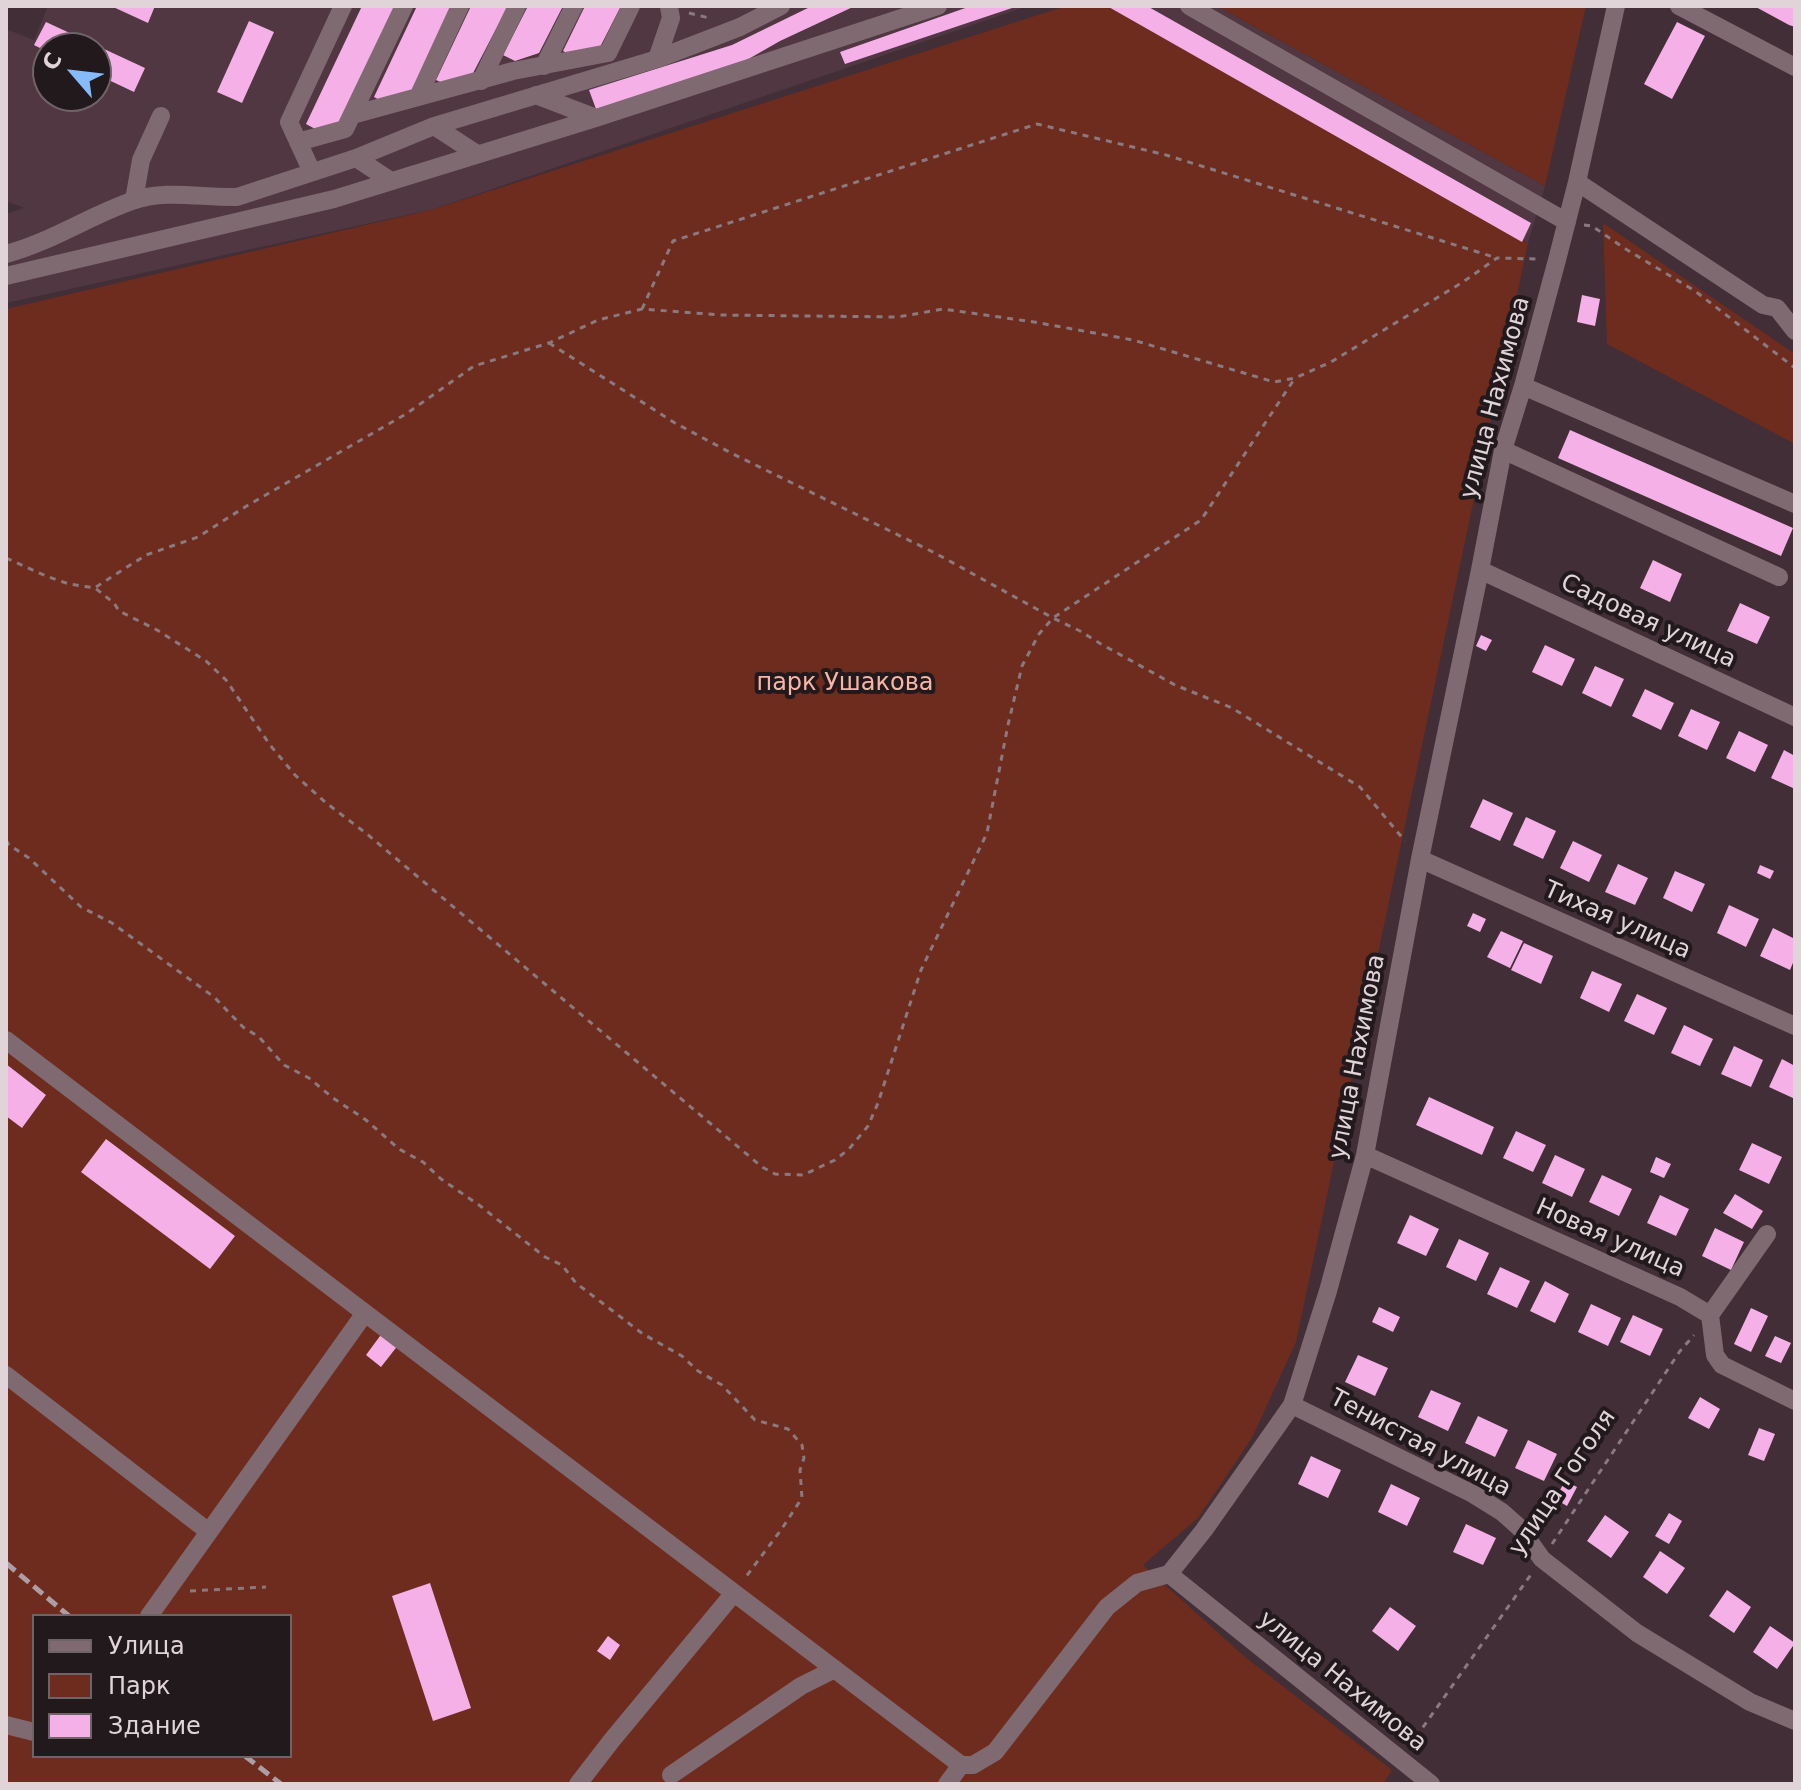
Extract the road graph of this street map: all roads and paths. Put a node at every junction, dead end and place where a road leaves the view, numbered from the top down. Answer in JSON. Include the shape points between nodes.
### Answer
{"nodes":[{"id":1,"x":343,"y":6,"type":"edge"},
{"id":2,"x":404,"y":6,"type":"edge"},
{"id":3,"x":460,"y":6,"type":"edge"},
{"id":4,"x":517,"y":6,"type":"edge"},
{"id":5,"x":574,"y":6,"type":"edge"},
{"id":6,"x":631,"y":6,"type":"edge"},
{"id":7,"x":1189,"y":6,"type":"edge"},
{"id":8,"x":1616,"y":6,"type":"edge"},
{"id":9,"x":1679,"y":6,"type":"edge"},
{"id":10,"x":669,"y":7,"type":"edge"},
{"id":11,"x":935,"y":7,"type":"edge"},
{"id":12,"x":773,"y":8,"type":"edge"},
{"id":13,"x":712,"y":19,"type":"dead end"},
{"id":14,"x":657,"y":59,"type":"junction"},
{"id":15,"x":544,"y":66,"type":"junction"},
{"id":16,"x":1795,"y":67,"type":"edge"},
{"id":17,"x":481,"y":81,"type":"junction"},
{"id":18,"x":536,"y":95,"type":"junction"},
{"id":19,"x":418,"y":97,"type":"junction"},
{"id":20,"x":352,"y":115,"type":"junction"},
{"id":21,"x":161,"y":116,"type":"dead end"},
{"id":22,"x":596,"y":118,"type":"junction"},
{"id":23,"x":434,"y":126,"type":"junction"},
{"id":24,"x":298,"y":142,"type":"junction"},
{"id":25,"x":477,"y":154,"type":"junction"},
{"id":26,"x":356,"y":158,"type":"junction"},
{"id":27,"x":312,"y":172,"type":"junction"},
{"id":28,"x":391,"y":181,"type":"junction"},
{"id":29,"x":1577,"y":182,"type":"junction"},
{"id":30,"x":134,"y":200,"type":"junction"},
{"id":31,"x":1567,"y":222,"type":"junction"},
{"id":32,"x":6,"y":254,"type":"edge"},
{"id":33,"x":1497,"y":258,"type":"junction"},
{"id":34,"x":1557,"y":260,"type":"junction"},
{"id":35,"x":6,"y":276,"type":"edge"},
{"id":36,"x":1786,"y":307,"type":"edge"},
{"id":37,"x":642,"y":309,"type":"junction"},
{"id":38,"x":1795,"y":331,"type":"edge"},
{"id":39,"x":549,"y":343,"type":"junction"},
{"id":40,"x":1795,"y":368,"type":"edge"},
{"id":41,"x":1295,"y":378,"type":"junction"},
{"id":42,"x":1523,"y":386,"type":"junction"},
{"id":43,"x":1503,"y":450,"type":"junction"},
{"id":44,"x":1795,"y":504,"type":"edge"},
{"id":45,"x":6,"y":558,"type":"edge"},
{"id":46,"x":1480,"y":570,"type":"junction"},
{"id":47,"x":1779,"y":577,"type":"dead end"},
{"id":48,"x":95,"y":588,"type":"junction"},
{"id":49,"x":1053,"y":618,"type":"junction"},
{"id":50,"x":1795,"y":717,"type":"edge"},
{"id":51,"x":6,"y":840,"type":"edge"},
{"id":52,"x":1420,"y":859,"type":"junction"},
{"id":53,"x":1795,"y":1026,"type":"edge"},
{"id":54,"x":6,"y":1040,"type":"edge"},
{"id":55,"x":1365,"y":1155,"type":"junction"},
{"id":56,"x":1767,"y":1234,"type":"dead end"},
{"id":57,"x":365,"y":1313,"type":"junction"},
{"id":58,"x":1710,"y":1315,"type":"junction"},
{"id":59,"x":6,"y":1375,"type":"edge"},
{"id":60,"x":1795,"y":1401,"type":"edge"},
{"id":61,"x":1292,"y":1405,"type":"junction"},
{"id":62,"x":209,"y":1532,"type":"junction"},
{"id":63,"x":1542,"y":1559,"type":"junction"},
{"id":64,"x":1169,"y":1574,"type":"junction"},
{"id":65,"x":266,"y":1587,"type":"dead end"},
{"id":66,"x":166,"y":1592,"type":"junction"},
{"id":67,"x":734,"y":1593,"type":"junction"},
{"id":68,"x":150,"y":1614,"type":"edge"},
{"id":69,"x":835,"y":1669,"type":"junction"},
{"id":70,"x":1795,"y":1721,"type":"edge"},
{"id":71,"x":6,"y":1725,"type":"edge"},
{"id":72,"x":32,"y":1732,"type":"edge"},
{"id":73,"x":1400,"y":1760,"type":"junction"},
{"id":74,"x":961,"y":1765,"type":"junction"},
{"id":75,"x":671,"y":1775,"type":"dead end"},
{"id":76,"x":578,"y":1784,"type":"edge"},
{"id":77,"x":947,"y":1784,"type":"edge"},
{"id":78,"x":1431,"y":1784,"type":"edge"}],
"edges":[{"from":1,"to":24,"type":"street","via":[[289,122]]},
{"from":2,"to":20,"type":"street"},
{"from":3,"to":19,"type":"street"},
{"from":4,"to":17,"type":"street"},
{"from":5,"to":15,"type":"street"},
{"from":6,"to":15,"type":"street","via":[[608,53]]},
{"from":7,"to":31,"type":"street"},
{"from":8,"to":29,"type":"street","name":"улица Нахимова"},
{"from":9,"to":16,"type":"street"},
{"from":10,"to":13,"type":"path"},
{"from":10,"to":14,"type":"street","via":[[671,18]]},
{"from":11,"to":22,"type":"street"},
{"from":12,"to":14,"type":"street","via":[[740,27]]},
{"from":14,"to":18,"type":"street"},
{"from":15,"to":17,"type":"street"},
{"from":17,"to":19,"type":"street"},
{"from":18,"to":22,"type":"street"},
{"from":18,"to":23,"type":"street"},
{"from":19,"to":20,"type":"street"},
{"from":20,"to":24,"type":"street","via":[[345,129]]},
{"from":21,"to":30,"type":"street","via":[[141,160]]},
{"from":22,"to":25,"type":"street"},
{"from":23,"to":25,"type":"street"},
{"from":23,"to":26,"type":"street"},
{"from":24,"to":27,"type":"street"},
{"from":25,"to":28,"type":"street"},
{"from":26,"to":27,"type":"street"},
{"from":26,"to":28,"type":"street"},
{"from":27,"to":30,"type":"street","via":[[237,197],[189,194]]},
{"from":28,"to":35,"type":"street"},
{"from":29,"to":31,"type":"street","name":"улица Нахимова"},
{"from":29,"to":36,"type":"street","via":[[1763,305]]},
{"from":30,"to":32,"type":"street"},
{"from":31,"to":34,"type":"street","name":"улица Нахимова"},
{"from":31,"to":40,"type":"path","via":[[1592,226],[1695,291]]},
{"from":33,"to":34,"type":"path"},
{"from":33,"to":37,"type":"path","via":[[1166,155],[1037,124],[673,241]]},
{"from":33,"to":41,"type":"path","via":[[1331,362]]},
{"from":34,"to":42,"type":"street","name":"улица Нахимова"},
{"from":36,"to":38,"type":"street"},
{"from":37,"to":39,"type":"path","via":[[598,320]]},
{"from":37,"to":41,"type":"path","via":[[898,317],[943,309],[1133,340],[1274,382]]},
{"from":39,"to":48,"type":"path","via":[[474,366],[406,414],[198,537],[146,555]]},
{"from":39,"to":49,"type":"path","via":[[675,423]]},
{"from":41,"to":49,"type":"path","via":[[1201,520]]},
{"from":42,"to":43,"type":"street","name":"улица Нахимова"},
{"from":42,"to":44,"type":"street"},
{"from":43,"to":46,"type":"street","name":"улица Нахимова"},
{"from":43,"to":47,"type":"street"},
{"from":45,"to":48,"type":"path","via":[[69,584]]},
{"from":46,"to":50,"type":"street","name":"Садовая улица"},
{"from":46,"to":52,"type":"street","name":"улица Нахимова"},
{"from":48,"to":49,"type":"path","via":[[119,611],[206,661],[226,680],[295,775],[762,1167],[775,1174],[803,1175],[835,1160],[868,1126],[921,970],[987,833],[1022,666]]},
{"from":49,"to":52,"type":"path","via":[[1175,685],[1232,708],[1360,787]]},
{"from":51,"to":67,"type":"path","via":[[81,907],[112,923],[214,997],[284,1065],[309,1078],[562,1265],[576,1283],[643,1334],[722,1385],[755,1420],[788,1429],[802,1445],[802,1498]]},
{"from":52,"to":53,"type":"street","name":"Тихая улица"},
{"from":52,"to":55,"type":"street","name":"улица Нахимова"},
{"from":54,"to":57,"type":"street"},
{"from":55,"to":58,"type":"street","name":"Новая улица"},
{"from":55,"to":61,"type":"street","name":"улица Нахимова"},
{"from":56,"to":58,"type":"street"},
{"from":57,"to":62,"type":"street"},
{"from":57,"to":67,"type":"street"},
{"from":58,"to":60,"type":"street","via":[[1715,1355],[1722,1365]]},
{"from":58,"to":63,"type":"path","name":"улица Гоголя","via":[[1680,1351]]},
{"from":59,"to":62,"type":"street"},
{"from":61,"to":63,"type":"street","name":"Тенистая улица","via":[[1473,1494],[1520,1528]]},
{"from":61,"to":64,"type":"street","name":"улица Нахимова"},
{"from":62,"to":66,"type":"street"},
{"from":63,"to":70,"type":"street","name":"Тенистая улица","via":[[1637,1633],[1750,1702]]},
{"from":63,"to":73,"type":"path","name":"улица Гоголя"},
{"from":64,"to":73,"type":"street","name":"улица Нахимова"},
{"from":64,"to":74,"type":"street","via":[[1137,1583],[1107,1607],[995,1752],[973,1765]]},
{"from":65,"to":66,"type":"path"},
{"from":66,"to":68,"type":"street"},
{"from":67,"to":69,"type":"street"},
{"from":67,"to":76,"type":"street"},
{"from":69,"to":74,"type":"street"},
{"from":69,"to":75,"type":"street","via":[[801,1686]]},
{"from":71,"to":72,"type":"street"},
{"from":73,"to":78,"type":"street","name":"улица Нахимова"},
{"from":74,"to":77,"type":"street"}]}
